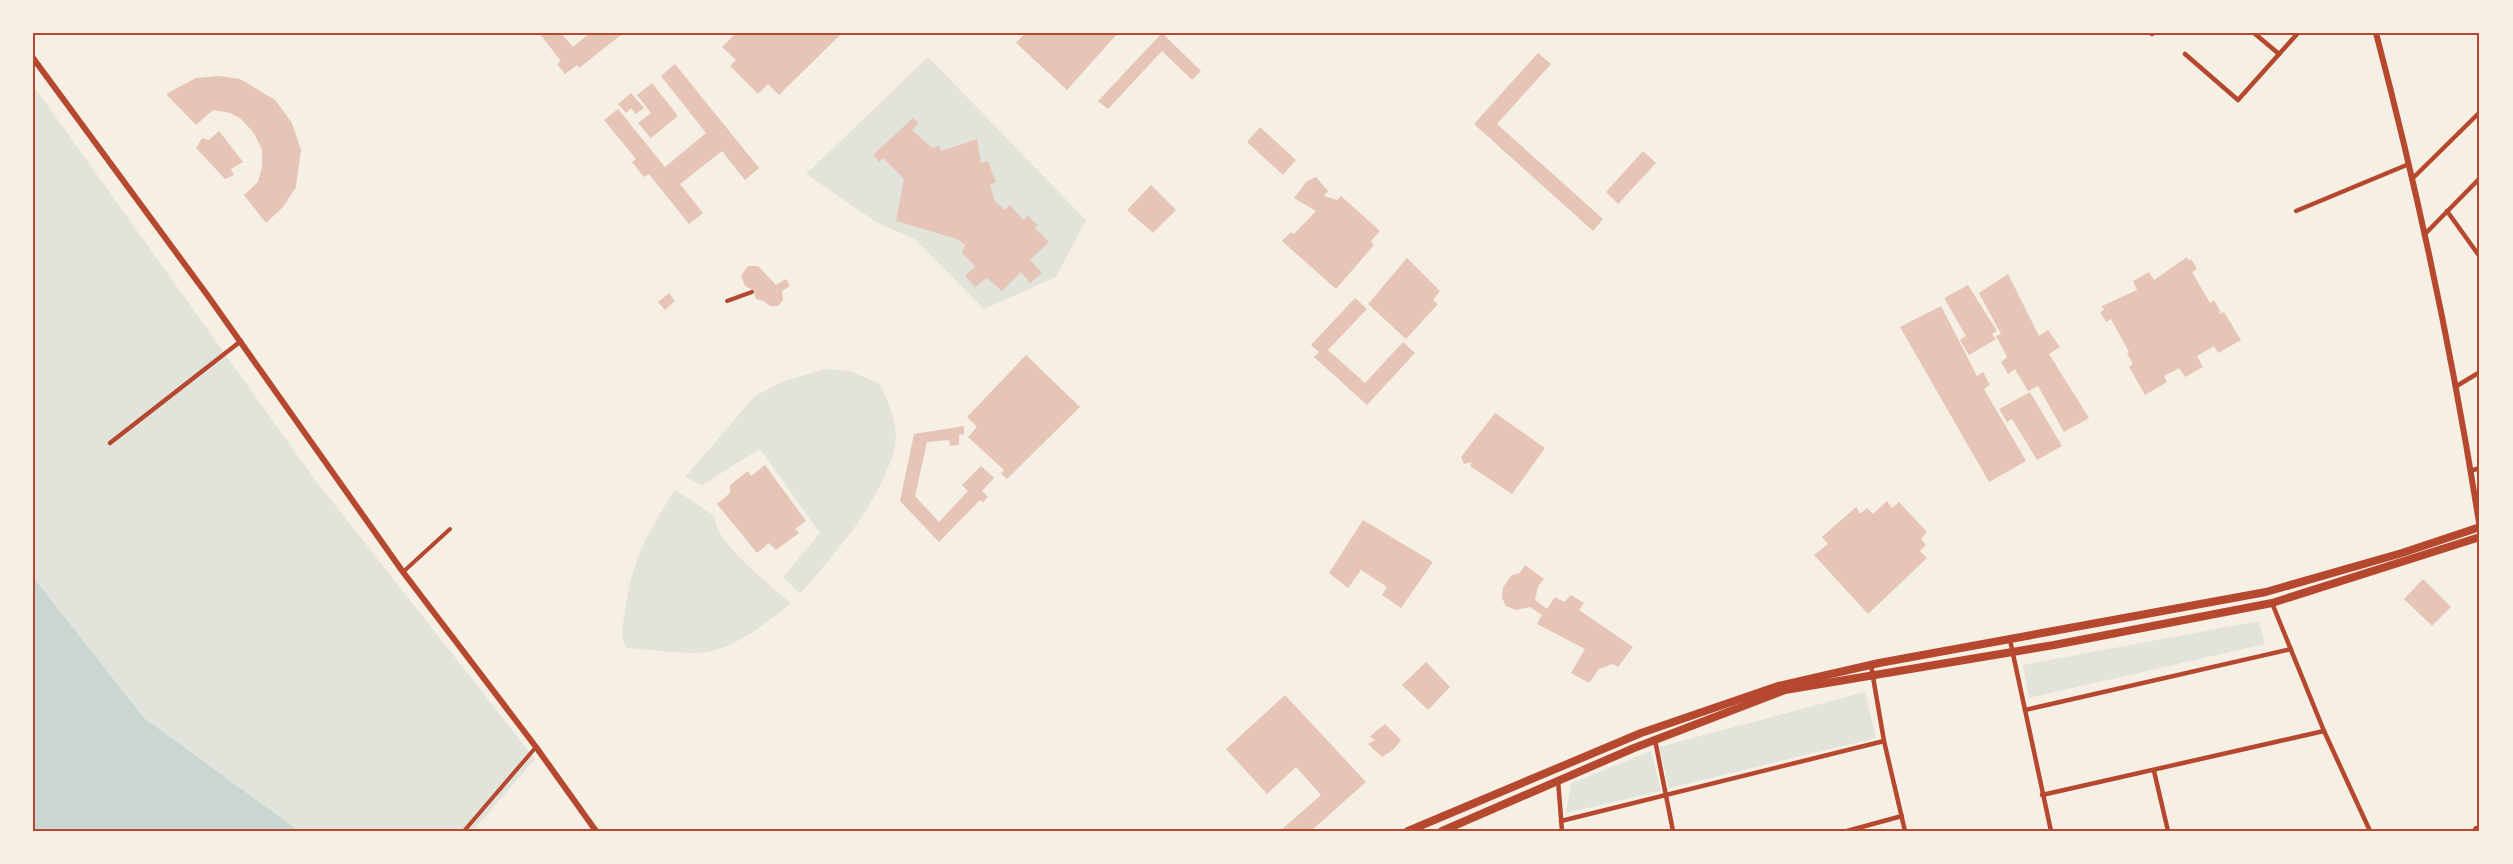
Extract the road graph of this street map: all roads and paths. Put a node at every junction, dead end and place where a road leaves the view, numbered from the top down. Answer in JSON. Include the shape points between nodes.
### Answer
{"nodes":[{"id":1,"x":2254,"y":33,"type":"edge"},
{"id":2,"x":2298,"y":33,"type":"edge"},
{"id":3,"x":2376,"y":33,"type":"edge"},
{"id":4,"x":2185,"y":54,"type":"dead end"},
{"id":5,"x":2279,"y":54,"type":"junction"},
{"id":6,"x":33,"y":58,"type":"edge"},
{"id":7,"x":2480,"y":112,"type":"edge"},
{"id":8,"x":2409,"y":164,"type":"junction"},
{"id":9,"x":2412,"y":179,"type":"junction"},
{"id":10,"x":2479,"y":181,"type":"edge"},
{"id":11,"x":2296,"y":211,"type":"dead end"},
{"id":12,"x":2447,"y":211,"type":"junction"},
{"id":13,"x":2424,"y":235,"type":"junction"},
{"id":14,"x":2480,"y":257,"type":"edge"},
{"id":15,"x":752,"y":292,"type":"dead end"},
{"id":16,"x":727,"y":301,"type":"dead end"},
{"id":17,"x":241,"y":342,"type":"junction"},
{"id":18,"x":2480,"y":372,"type":"edge"},
{"id":19,"x":2455,"y":387,"type":"junction"},
{"id":20,"x":110,"y":443,"type":"dead end"},
{"id":21,"x":2480,"y":468,"type":"edge"},
{"id":22,"x":2470,"y":471,"type":"junction"},
{"id":23,"x":2480,"y":528,"type":"edge"},
{"id":24,"x":450,"y":529,"type":"dead end"},
{"id":25,"x":2480,"y":537,"type":"edge"},
{"id":26,"x":403,"y":572,"type":"junction"},
{"id":27,"x":2272,"y":603,"type":"junction"},
{"id":28,"x":2010,"y":640,"type":"junction"},
{"id":29,"x":2291,"y":649,"type":"junction"},
{"id":30,"x":2013,"y":652,"type":"junction"},
{"id":31,"x":1871,"y":665,"type":"junction"},
{"id":32,"x":1872,"y":675,"type":"junction"},
{"id":33,"x":2025,"y":710,"type":"junction"},
{"id":34,"x":2324,"y":731,"type":"junction"},
{"id":35,"x":1655,"y":740,"type":"junction"},
{"id":36,"x":1884,"y":741,"type":"junction"},
{"id":37,"x":536,"y":747,"type":"junction"},
{"id":38,"x":2154,"y":771,"type":"junction"},
{"id":39,"x":1558,"y":780,"type":"junction"},
{"id":40,"x":1666,"y":794,"type":"junction"},
{"id":41,"x":2043,"y":795,"type":"junction"},
{"id":42,"x":1902,"y":816,"type":"junction"},
{"id":43,"x":1561,"y":821,"type":"junction"},
{"id":44,"x":464,"y":831,"type":"edge"},
{"id":45,"x":596,"y":831,"type":"edge"},
{"id":46,"x":1408,"y":831,"type":"edge"},
{"id":47,"x":1442,"y":831,"type":"edge"},
{"id":48,"x":1562,"y":831,"type":"edge"},
{"id":49,"x":1673,"y":831,"type":"edge"},
{"id":50,"x":1847,"y":831,"type":"edge"},
{"id":51,"x":1905,"y":831,"type":"edge"},
{"id":52,"x":2051,"y":831,"type":"edge"},
{"id":53,"x":2168,"y":831,"type":"edge"},
{"id":54,"x":2370,"y":831,"type":"edge"}],
"edges":[{"from":1,"to":5,"type":"street"},
{"from":2,"to":5,"type":"street"},
{"from":3,"to":8,"type":"street"},
{"from":4,"to":5,"type":"street","via":[[2238,100]]},
{"from":6,"to":17,"type":"street"},
{"from":7,"to":9,"type":"street"},
{"from":8,"to":9,"type":"street"},
{"from":8,"to":11,"type":"street"},
{"from":9,"to":13,"type":"street"},
{"from":10,"to":12,"type":"street"},
{"from":12,"to":13,"type":"street"},
{"from":12,"to":14,"type":"street"},
{"from":13,"to":19,"type":"street"},
{"from":15,"to":16,"type":"street"},
{"from":17,"to":20,"type":"street"},
{"from":17,"to":26,"type":"street"},
{"from":18,"to":19,"type":"street"},
{"from":19,"to":22,"type":"street"},
{"from":21,"to":22,"type":"street"},
{"from":22,"to":23,"type":"street"},
{"from":23,"to":28,"type":"main road","via":[[2266,592]]},
{"from":24,"to":26,"type":"street"},
{"from":25,"to":27,"type":"main road"},
{"from":26,"to":37,"type":"street"},
{"from":27,"to":29,"type":"street"},
{"from":27,"to":30,"type":"main road"},
{"from":28,"to":30,"type":"street"},
{"from":28,"to":31,"type":"main road"},
{"from":29,"to":33,"type":"street"},
{"from":29,"to":34,"type":"street"},
{"from":30,"to":32,"type":"main road"},
{"from":30,"to":33,"type":"street"},
{"from":31,"to":32,"type":"street"},
{"from":31,"to":46,"type":"main road","via":[[1778,686],[1641,733]]},
{"from":32,"to":35,"type":"main road","via":[[1785,690]]},
{"from":32,"to":36,"type":"street"},
{"from":33,"to":41,"type":"street"},
{"from":34,"to":38,"type":"street"},
{"from":34,"to":54,"type":"street"},
{"from":35,"to":39,"type":"main road"},
{"from":35,"to":40,"type":"street"},
{"from":36,"to":40,"type":"street"},
{"from":36,"to":42,"type":"street"},
{"from":37,"to":44,"type":"street"},
{"from":37,"to":45,"type":"street"},
{"from":38,"to":41,"type":"street"},
{"from":38,"to":53,"type":"street"},
{"from":39,"to":43,"type":"street"},
{"from":39,"to":47,"type":"main road"},
{"from":40,"to":43,"type":"street"},
{"from":40,"to":49,"type":"street"},
{"from":41,"to":52,"type":"street"},
{"from":42,"to":50,"type":"street"},
{"from":42,"to":51,"type":"street"},
{"from":43,"to":48,"type":"street"}]}
